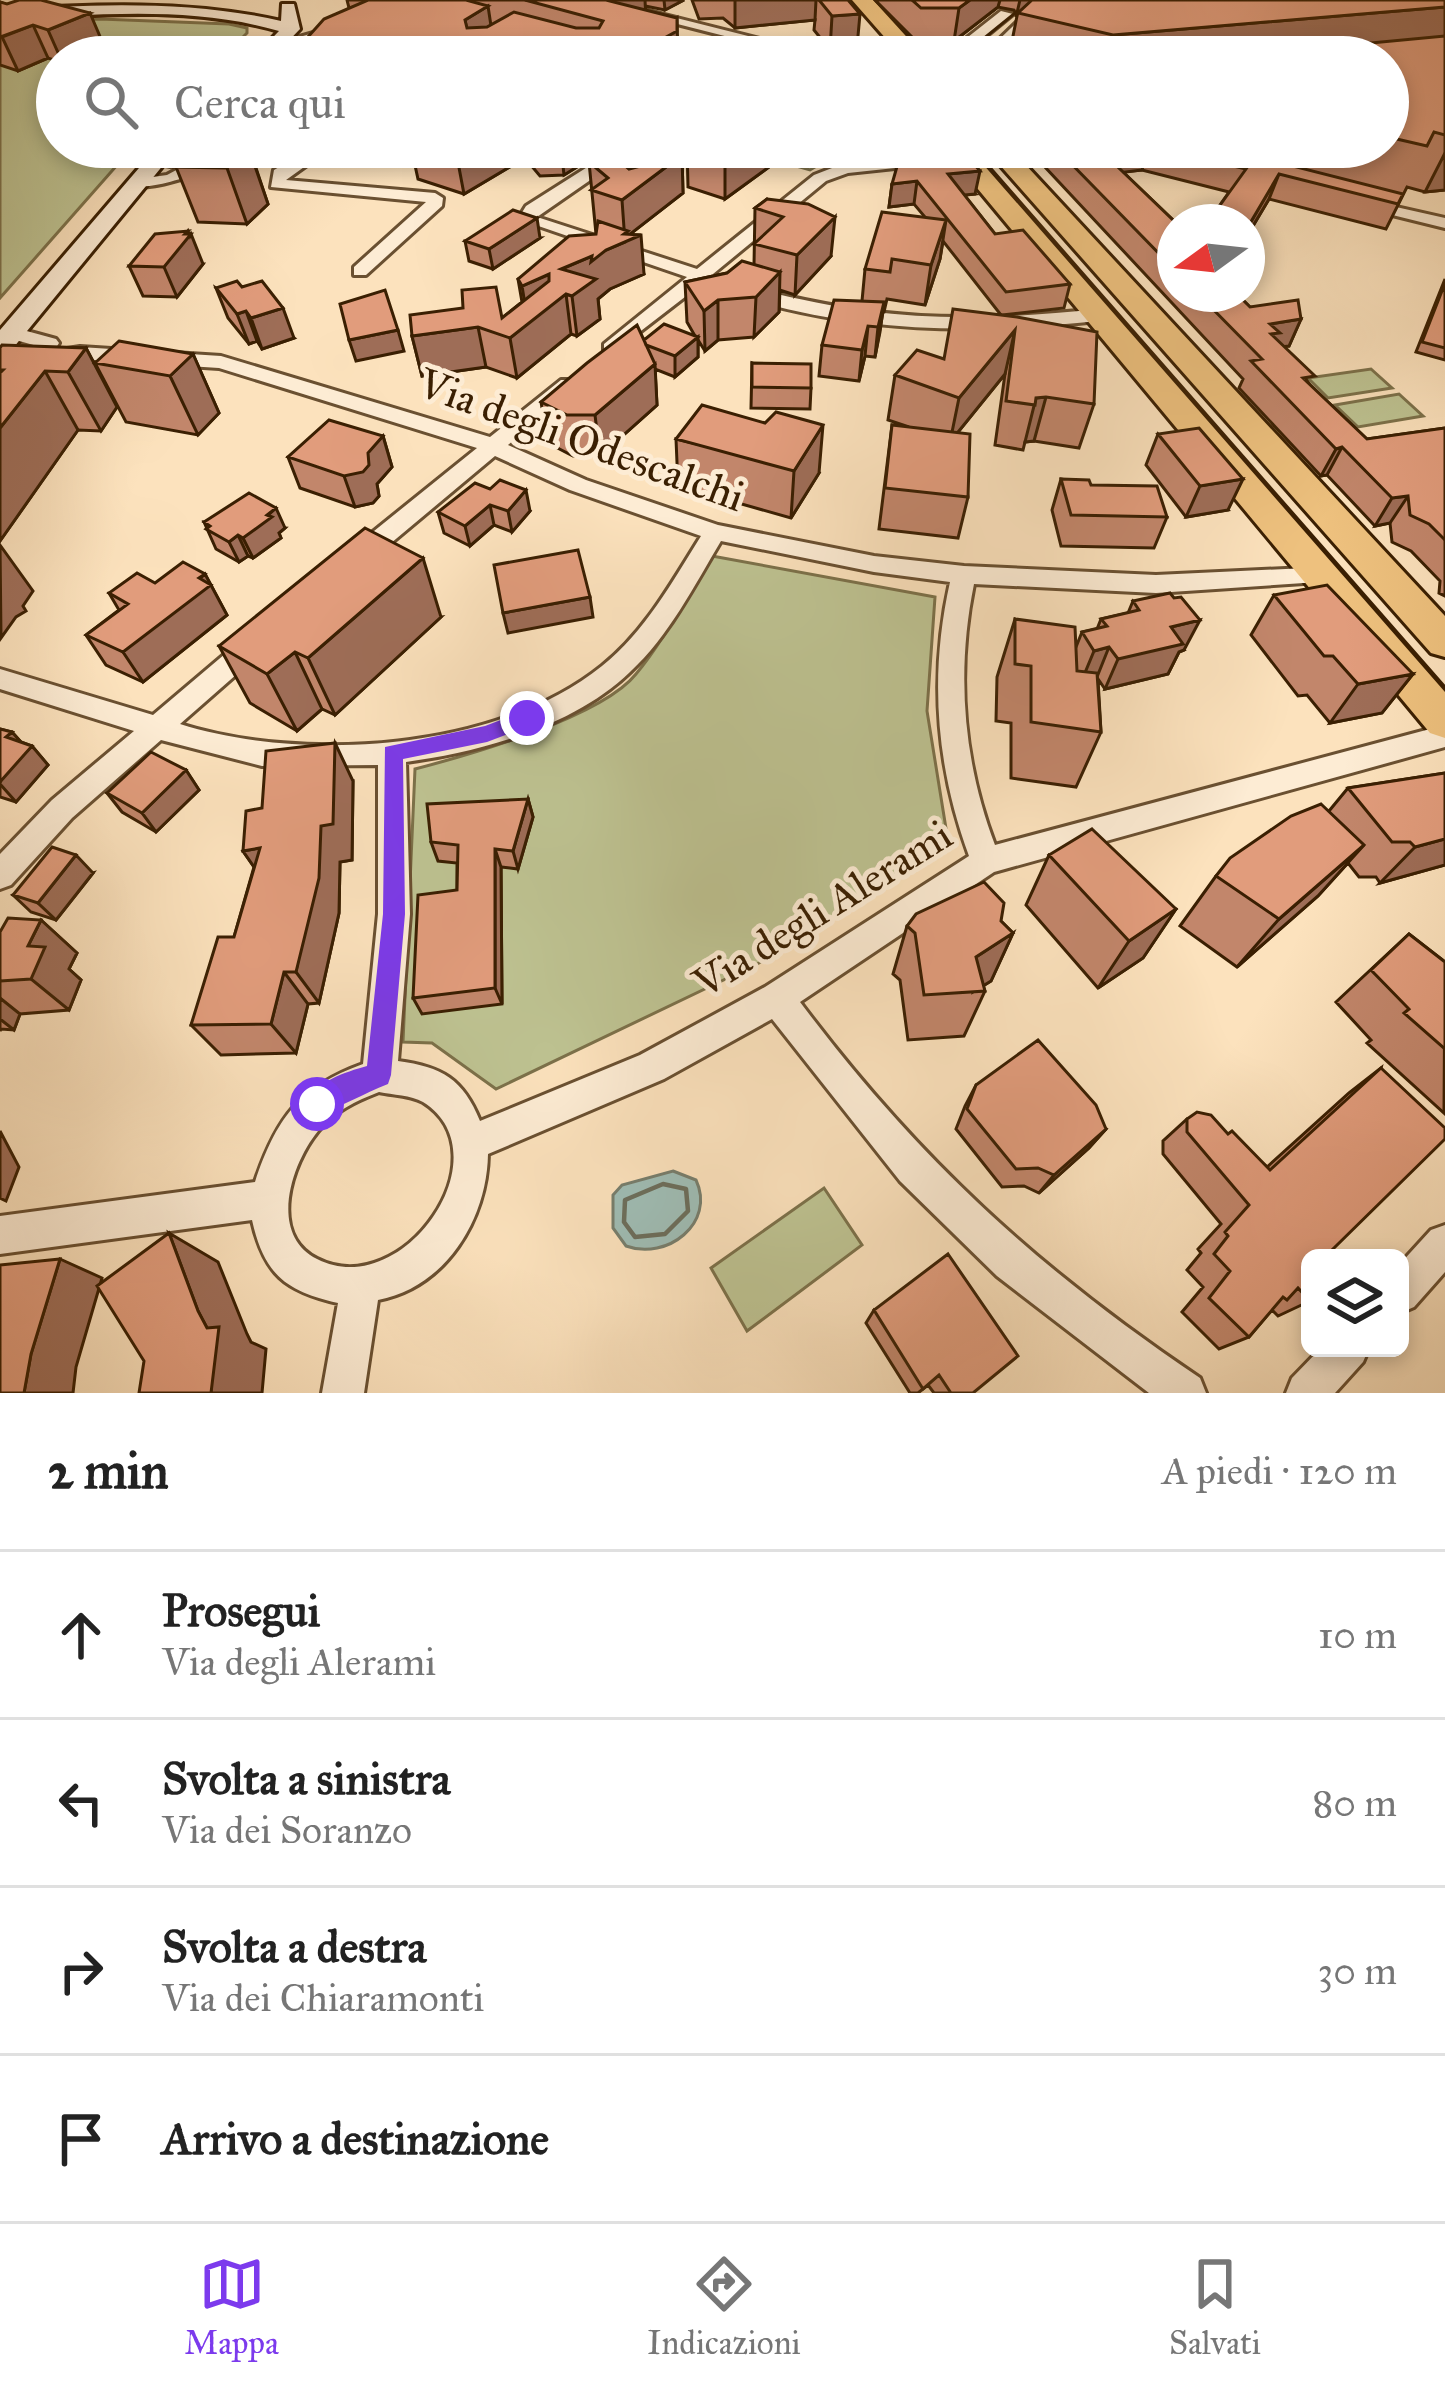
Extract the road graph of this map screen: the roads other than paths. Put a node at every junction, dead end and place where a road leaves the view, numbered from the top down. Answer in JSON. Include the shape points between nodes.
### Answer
{"nodes":[{"id":1,"x":257,"y":0,"type":"edge"},
{"id":2,"x":282,"y":0,"type":"edge"},
{"id":3,"x":862,"y":0,"type":"edge"},
{"id":4,"x":1023,"y":0,"type":"edge"},
{"id":5,"x":1048,"y":0,"type":"edge"},
{"id":6,"x":584,"y":3,"type":"edge"},
{"id":7,"x":389,"y":8,"type":"edge"},
{"id":8,"x":427,"y":13,"type":"edge"},
{"id":9,"x":0,"y":15,"type":"edge"},
{"id":10,"x":228,"y":16,"type":"junction"},
{"id":11,"x":409,"y":19,"type":"edge"},
{"id":12,"x":286,"y":25,"type":"junction"},
{"id":13,"x":345,"y":28,"type":"junction"},
{"id":14,"x":273,"y":36,"type":"edge"},
{"id":15,"x":279,"y":36,"type":"edge"},
{"id":16,"x":320,"y":36,"type":"edge"},
{"id":17,"x":348,"y":36,"type":"edge"},
{"id":18,"x":709,"y":36,"type":"edge"},
{"id":19,"x":731,"y":36,"type":"edge"},
{"id":20,"x":895,"y":36,"type":"edge"},
{"id":21,"x":978,"y":36,"type":"edge"},
{"id":22,"x":1013,"y":36,"type":"edge"},
{"id":23,"x":150,"y":168,"type":"edge"},
{"id":24,"x":287,"y":168,"type":"edge"},
{"id":25,"x":597,"y":168,"type":"edge"},
{"id":26,"x":845,"y":168,"type":"edge"},
{"id":27,"x":972,"y":168,"type":"edge"},
{"id":28,"x":1015,"y":168,"type":"edge"},
{"id":29,"x":191,"y":169,"type":"joint"},
{"id":30,"x":280,"y":172,"type":"junction"},
{"id":31,"x":137,"y":183,"type":"junction"},
{"id":32,"x":1346,"y":190,"type":"edge"},
{"id":33,"x":1390,"y":201,"type":"junction"},
{"id":34,"x":1445,"y":206,"type":"edge"},
{"id":35,"x":1445,"y":223,"type":"edge"},
{"id":36,"x":359,"y":271,"type":"dead end"},
{"id":37,"x":700,"y":276,"type":"junction"},
{"id":38,"x":1098,"y":315,"type":"junction"},
{"id":39,"x":6,"y":340,"type":"edge"},
{"id":40,"x":40,"y":358,"type":"junction"},
{"id":41,"x":598,"y":358,"type":"edge"},
{"id":42,"x":0,"y":365,"type":"edge"},
{"id":43,"x":580,"y":373,"type":"edge"},
{"id":44,"x":491,"y":446,"type":"junction"},
{"id":45,"x":715,"y":532,"type":"junction"},
{"id":46,"x":341,"y":571,"type":"edge"},
{"id":47,"x":1319,"y":573,"type":"junction"},
{"id":48,"x":964,"y":575,"type":"junction"},
{"id":49,"x":268,"y":633,"type":"edge"},
{"id":50,"x":1445,"y":642,"type":"edge"},
{"id":51,"x":0,"y":679,"type":"edge"},
{"id":52,"x":1445,"y":721,"type":"edge"},
{"id":53,"x":157,"y":724,"type":"junction"},
{"id":54,"x":1445,"y":736,"type":"edge"},
{"id":55,"x":392,"y":752,"type":"junction"},
{"id":56,"x":986,"y":861,"type":"junction"},
{"id":57,"x":0,"y":875,"type":"edge"},
{"id":58,"x":777,"y":998,"type":"junction"},
{"id":59,"x":379,"y":1075,"type":"junction"},
{"id":60,"x":471,"y":1143,"type":"junction"},
{"id":61,"x":269,"y":1199,"type":"junction"},
{"id":62,"x":0,"y":1235,"type":"edge"},
{"id":63,"x":1445,"y":1244,"type":"edge"},
{"id":64,"x":1409,"y":1283,"type":"edge"},
{"id":65,"x":361,"y":1286,"type":"junction"},
{"id":66,"x":1341,"y":1357,"type":"edge"},
{"id":67,"x":343,"y":1393,"type":"edge"},
{"id":68,"x":1185,"y":1393,"type":"edge"},
{"id":69,"x":1307,"y":1393,"type":"edge"}],
"edges":[{"from":1,"to":10,"type":"street"},
{"from":1,"to":12,"type":"street"},
{"from":2,"to":12,"type":"street"},
{"from":3,"to":20,"type":"main road"},
{"from":4,"to":21,"type":"street"},
{"from":5,"to":22,"type":"street"},
{"from":6,"to":18,"type":"street"},
{"from":6,"to":19,"type":"street"},
{"from":7,"to":8,"type":"street"},
{"from":7,"to":11,"type":"street"},
{"from":7,"to":12,"type":"street","via":[[340,24]]},
{"from":7,"to":13,"type":"street"},
{"from":9,"to":10,"type":"street"},
{"from":10,"to":12,"type":"street"},
{"from":12,"to":13,"type":"street"},
{"from":12,"to":14,"type":"street"},
{"from":12,"to":15,"type":"street"},
{"from":13,"to":16,"type":"street"},
{"from":13,"to":17,"type":"street"},
{"from":23,"to":31,"type":"street"},
{"from":24,"to":30,"type":"street"},
{"from":25,"to":37,"type":"street","via":[[526,219]]},
{"from":26,"to":37,"type":"street","via":[[820,178]]},
{"from":27,"to":38,"type":"main road"},
{"from":28,"to":50,"type":"main road"},
{"from":29,"to":30,"type":"street"},
{"from":29,"to":31,"type":"street"},
{"from":30,"to":36,"type":"street","via":[[277,184],[435,198]]},
{"from":31,"to":39,"type":"street"},
{"from":32,"to":33,"type":"street"},
{"from":33,"to":34,"type":"street"},
{"from":33,"to":35,"type":"street"},
{"from":37,"to":38,"type":"street","via":[[792,307],[894,324],[986,327]]},
{"from":37,"to":41,"type":"street"},
{"from":38,"to":47,"type":"main road"},
{"from":39,"to":40,"type":"street","via":[[50,343]]},
{"from":40,"to":42,"type":"street","name":"Via degli Odescalchi"},
{"from":40,"to":44,"type":"street","name":"Via degli Odescalchi","via":[[220,362]]},
{"from":43,"to":44,"type":"street"},
{"from":44,"to":45,"type":"street","name":"Via degli Odescalchi"},
{"from":44,"to":46,"type":"street"},
{"from":45,"to":48,"type":"street","name":"Via degli Odescalchi"},
{"from":45,"to":55,"type":"street","via":[[606,678],[487,734]]},
{"from":47,"to":48,"type":"street","name":"Via degli Odescalchi","via":[[1156,584]]},
{"from":47,"to":52,"type":"main road"},
{"from":48,"to":56,"type":"street","via":[[950,719],[970,824]]},
{"from":49,"to":53,"type":"street"},
{"from":51,"to":53,"type":"street"},
{"from":53,"to":55,"type":"street","via":[[272,757]]},
{"from":53,"to":57,"type":"street"},
{"from":54,"to":56,"type":"street","name":"Via degli Alerami"},
{"from":55,"to":59,"type":"street","via":[[394,914]]},
{"from":56,"to":58,"type":"street","name":"Via degli Alerami"},
{"from":58,"to":60,"type":"street","name":"Via degli Alerami","via":[[652,1067]]},
{"from":58,"to":68,"type":"street","via":[[856,1107],[957,1218],[1080,1322]]},
{"from":59,"to":60,"type":"street","via":[[440,1089]]},
{"from":59,"to":61,"type":"street","via":[[337,1090],[300,1121],[280,1152]]},
{"from":60,"to":65,"type":"street","via":[[467,1192],[450,1229],[410,1268]]},
{"from":61,"to":62,"type":"street"},
{"from":61,"to":65,"type":"street","via":[[275,1235],[294,1264],[324,1282]]},
{"from":63,"to":64,"type":"street"},
{"from":65,"to":67,"type":"street"},
{"from":66,"to":69,"type":"street"}]}
